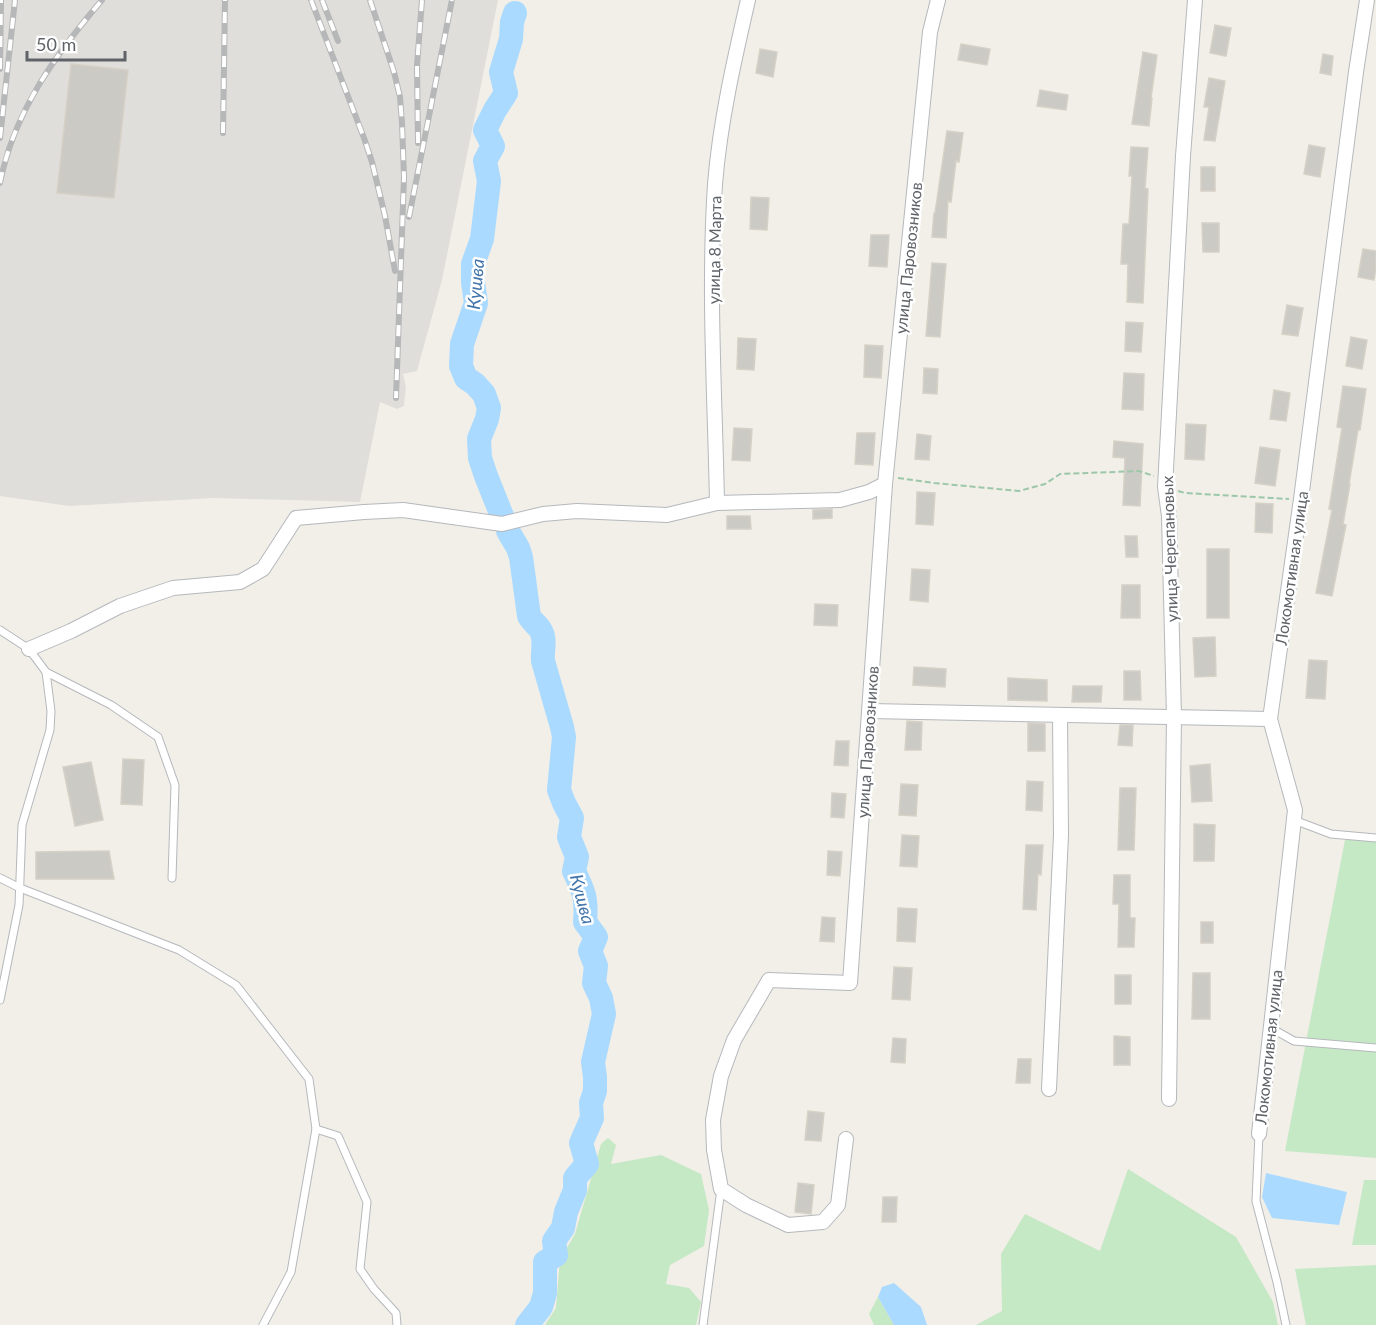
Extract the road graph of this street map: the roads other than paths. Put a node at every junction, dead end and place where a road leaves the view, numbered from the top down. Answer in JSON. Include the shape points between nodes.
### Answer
{"nodes":[{"id":1,"x":748,"y":0,"type":"edge"},
{"id":2,"x":938,"y":0,"type":"edge"},
{"id":3,"x":1195,"y":0,"type":"edge"},
{"id":4,"x":1367,"y":0,"type":"edge"},
{"id":5,"x":886,"y":480,"type":"junction"},
{"id":6,"x":717,"y":503,"type":"junction"},
{"id":7,"x":0,"y":630,"type":"edge"},
{"id":8,"x":29,"y":649,"type":"junction"},
{"id":9,"x":46,"y":672,"type":"junction"},
{"id":10,"x":870,"y":711,"type":"junction"},
{"id":11,"x":1060,"y":715,"type":"junction"},
{"id":12,"x":1174,"y":717,"type":"junction"},
{"id":13,"x":1270,"y":719,"type":"junction"},
{"id":14,"x":1294,"y":820,"type":"junction"},
{"id":15,"x":1376,"y":838,"type":"edge"},
{"id":16,"x":172,"y":878,"type":"dead end"},
{"id":17,"x":0,"y":879,"type":"edge"},
{"id":18,"x":20,"y":888,"type":"junction"},
{"id":19,"x":0,"y":1000,"type":"edge"},
{"id":20,"x":1271,"y":1028,"type":"junction"},
{"id":21,"x":1376,"y":1048,"type":"edge"},
{"id":22,"x":1049,"y":1089,"type":"dead end"},
{"id":23,"x":1169,"y":1099,"type":"dead end"},
{"id":24,"x":316,"y":1129,"type":"junction"},
{"id":25,"x":1259,"y":1134,"type":"joint"},
{"id":26,"x":846,"y":1139,"type":"dead end"},
{"id":27,"x":721,"y":1189,"type":"junction"},
{"id":28,"x":263,"y":1325,"type":"edge"},
{"id":29,"x":398,"y":1325,"type":"edge"},
{"id":30,"x":703,"y":1325,"type":"edge"},
{"id":31,"x":1286,"y":1325,"type":"edge"}],
"edges":[{"from":1,"to":6,"type":"street","name":"улица 8 Марта","via":[[729,85],[716,182],[712,267]]},
{"from":2,"to":5,"type":"street","name":"улица Паровозников","via":[[930,33]]},
{"from":3,"to":12,"type":"street","name":"улица Черепановых","via":[[1165,487]]},
{"from":4,"to":13,"type":"street","name":"Локомотивная улица"},
{"from":5,"to":6,"type":"street","via":[[869,492],[840,500]]},
{"from":5,"to":10,"type":"street","name":"улица Паровозников"},
{"from":6,"to":8,"type":"street","via":[[667,515],[577,511],[502,524],[404,510],[296,518],[263,569],[240,582],[172,588],[120,606]]},
{"from":7,"to":8,"type":"lane"},
{"from":8,"to":9,"type":"lane"},
{"from":9,"to":16,"type":"lane","via":[[111,705],[158,737],[175,785]]},
{"from":9,"to":18,"type":"lane","via":[[50,730],[22,825]]},
{"from":10,"to":11,"type":"street"},
{"from":10,"to":27,"type":"street","name":"улица Паровозников","via":[[850,983],[769,980],[734,1040],[721,1076],[713,1120]]},
{"from":11,"to":12,"type":"street"},
{"from":11,"to":22,"type":"street","via":[[1061,835]]},
{"from":12,"to":13,"type":"street"},
{"from":12,"to":23,"type":"street","name":"улица Черепановых"},
{"from":13,"to":14,"type":"street","name":"Локомотивная улица","via":[[1295,810]]},
{"from":14,"to":15,"type":"lane","via":[[1331,834]]},
{"from":14,"to":20,"type":"street","name":"Локомотивная улица"},
{"from":17,"to":18,"type":"lane"},
{"from":18,"to":19,"type":"lane"},
{"from":18,"to":24,"type":"lane","via":[[179,950],[236,985],[309,1079]]},
{"from":20,"to":21,"type":"lane","via":[[1294,1041]]},
{"from":20,"to":25,"type":"street","name":"Локомотивная улица"},
{"from":24,"to":28,"type":"lane","via":[[291,1272]]},
{"from":24,"to":29,"type":"lane","via":[[338,1136],[367,1202],[360,1269],[396,1312]]},
{"from":25,"to":31,"type":"lane","via":[[1256,1201]]},
{"from":26,"to":27,"type":"street","via":[[838,1205],[823,1222],[788,1225]]},
{"from":27,"to":30,"type":"lane"}]}
